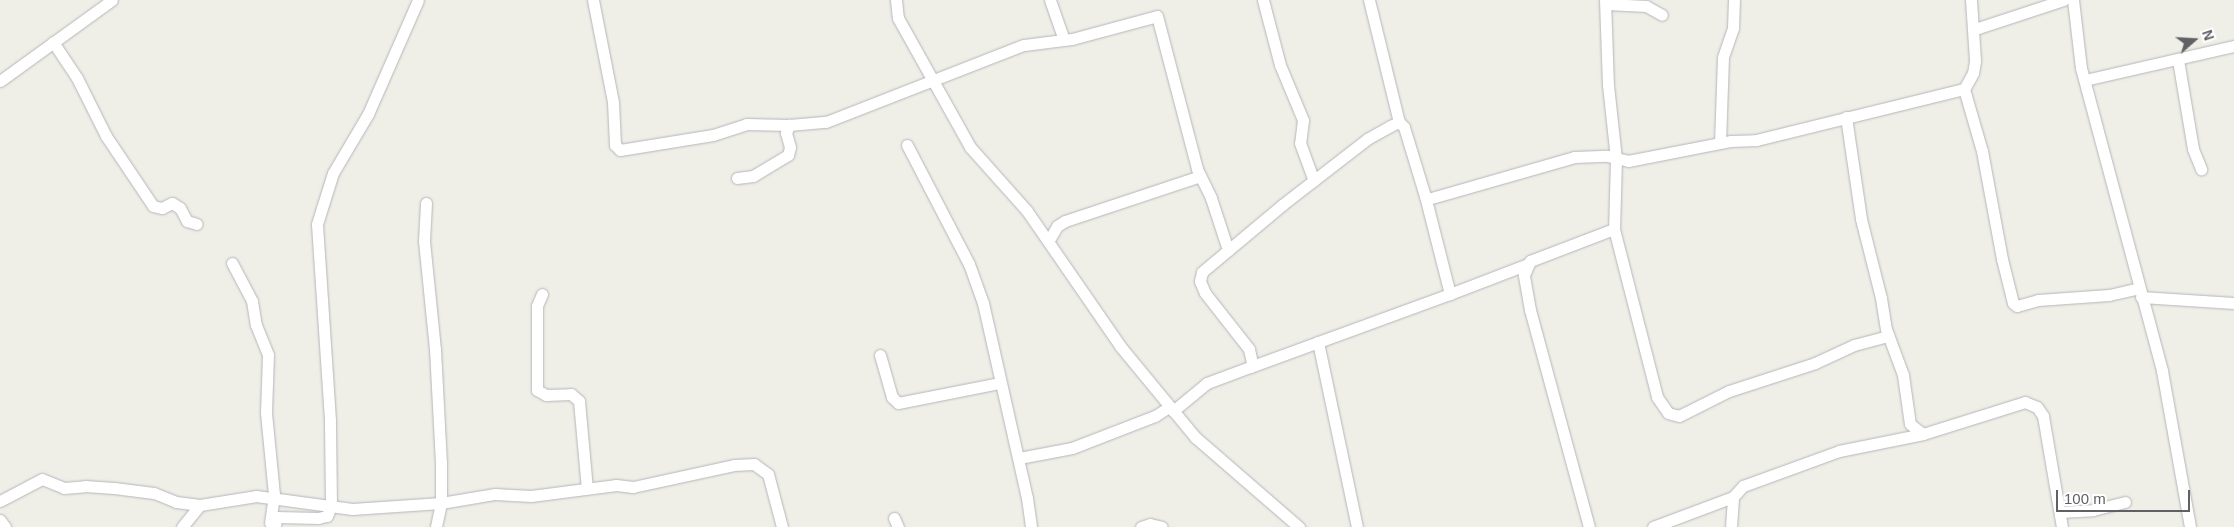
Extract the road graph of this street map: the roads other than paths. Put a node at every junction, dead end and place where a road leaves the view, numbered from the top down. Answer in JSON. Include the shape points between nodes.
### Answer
{"nodes":[{"id":1,"x":112,"y":0,"type":"edge"},
{"id":2,"x":418,"y":0,"type":"edge"},
{"id":3,"x":593,"y":0,"type":"edge"},
{"id":4,"x":896,"y":0,"type":"edge"},
{"id":5,"x":1050,"y":0,"type":"edge"},
{"id":6,"x":1263,"y":0,"type":"edge"},
{"id":7,"x":1369,"y":0,"type":"edge"},
{"id":8,"x":1734,"y":0,"type":"edge"},
{"id":9,"x":1971,"y":0,"type":"edge"},
{"id":10,"x":2063,"y":0,"type":"edge"},
{"id":11,"x":2073,"y":0,"type":"edge"},
{"id":12,"x":1606,"y":2,"type":"edge"},
{"id":13,"x":1662,"y":15,"type":"dead end"},
{"id":14,"x":1975,"y":29,"type":"junction"},
{"id":15,"x":1064,"y":40,"type":"junction"},
{"id":16,"x":53,"y":42,"type":"junction"},
{"id":17,"x":2234,"y":46,"type":"edge"},
{"id":18,"x":2178,"y":60,"type":"junction"},
{"id":19,"x":933,"y":80,"type":"junction"},
{"id":20,"x":2085,"y":80,"type":"junction"},
{"id":21,"x":0,"y":81,"type":"edge"},
{"id":22,"x":1964,"y":89,"type":"junction"},
{"id":23,"x":1846,"y":118,"type":"junction"},
{"id":24,"x":1399,"y":122,"type":"junction"},
{"id":25,"x":789,"y":126,"type":"junction"},
{"id":26,"x":1720,"y":143,"type":"junction"},
{"id":27,"x":907,"y":145,"type":"dead end"},
{"id":28,"x":1616,"y":158,"type":"junction"},
{"id":29,"x":2201,"y":169,"type":"dead end"},
{"id":30,"x":1200,"y":176,"type":"junction"},
{"id":31,"x":737,"y":178,"type":"dead end"},
{"id":32,"x":1314,"y":181,"type":"junction"},
{"id":33,"x":1425,"y":196,"type":"junction"},
{"id":34,"x":426,"y":203,"type":"dead end"},
{"id":35,"x":197,"y":224,"type":"dead end"},
{"id":36,"x":1614,"y":229,"type":"junction"},
{"id":37,"x":1049,"y":240,"type":"junction"},
{"id":38,"x":1228,"y":250,"type":"junction"},
{"id":39,"x":232,"y":263,"type":"dead end"},
{"id":40,"x":1528,"y":264,"type":"junction"},
{"id":41,"x":2140,"y":292,"type":"junction"},
{"id":42,"x":542,"y":294,"type":"dead end"},
{"id":43,"x":1450,"y":294,"type":"junction"},
{"id":44,"x":2234,"y":303,"type":"edge"},
{"id":45,"x":1888,"y":336,"type":"junction"},
{"id":46,"x":1318,"y":342,"type":"junction"},
{"id":47,"x":880,"y":355,"type":"dead end"},
{"id":48,"x":1250,"y":367,"type":"junction"},
{"id":49,"x":1000,"y":383,"type":"junction"},
{"id":50,"x":1171,"y":409,"type":"junction"},
{"id":51,"x":1910,"y":424,"type":"junction"},
{"id":52,"x":1923,"y":434,"type":"junction"},
{"id":53,"x":1892,"y":440,"type":"junction"},
{"id":54,"x":1019,"y":458,"type":"junction"},
{"id":55,"x":587,"y":489,"type":"junction"},
{"id":56,"x":274,"y":497,"type":"junction"},
{"id":57,"x":1733,"y":497,"type":"junction"},
{"id":58,"x":0,"y":501,"type":"edge"},
{"id":59,"x":2125,"y":502,"type":"dead end"},
{"id":60,"x":441,"y":503,"type":"junction"},
{"id":61,"x":200,"y":505,"type":"junction"},
{"id":62,"x":331,"y":506,"type":"junction"},
{"id":63,"x":2060,"y":512,"type":"junction"},
{"id":64,"x":0,"y":520,"type":"edge"},
{"id":65,"x":5,"y":527,"type":"edge"},
{"id":66,"x":182,"y":527,"type":"edge"},
{"id":67,"x":268,"y":527,"type":"edge"},
{"id":68,"x":275,"y":527,"type":"edge"},
{"id":69,"x":436,"y":527,"type":"edge"},
{"id":70,"x":782,"y":527,"type":"edge"},
{"id":71,"x":1031,"y":527,"type":"edge"},
{"id":72,"x":1141,"y":527,"type":"edge"},
{"id":73,"x":1162,"y":527,"type":"edge"},
{"id":74,"x":1299,"y":527,"type":"edge"},
{"id":75,"x":1357,"y":527,"type":"edge"},
{"id":76,"x":1589,"y":527,"type":"edge"},
{"id":77,"x":1653,"y":527,"type":"edge"},
{"id":78,"x":1731,"y":527,"type":"edge"},
{"id":79,"x":2062,"y":527,"type":"edge"},
{"id":80,"x":2190,"y":527,"type":"edge"}],
"edges":[{"from":1,"to":16,"type":"street"},
{"from":2,"to":62,"type":"street","via":[[368,114],[333,173],[317,224],[330,420]]},
{"from":3,"to":25,"type":"street","via":[[613,102],[615,145],[620,150],[713,135],[746,124]]},
{"from":4,"to":19,"type":"street","via":[[898,18]]},
{"from":5,"to":15,"type":"street"},
{"from":6,"to":32,"type":"street","via":[[1280,65],[1303,120],[1300,143]]},
{"from":7,"to":24,"type":"street"},
{"from":8,"to":26,"type":"street","via":[[1733,28],[1723,63]]},
{"from":9,"to":14,"type":"street"},
{"from":10,"to":14,"type":"street"},
{"from":11,"to":20,"type":"street"},
{"from":12,"to":13,"type":"street","via":[[1646,6]]},
{"from":12,"to":28,"type":"street","via":[[1608,85]]},
{"from":14,"to":22,"type":"street","via":[[1973,73]]},
{"from":15,"to":19,"type":"street","via":[[1024,45]]},
{"from":15,"to":30,"type":"street","via":[[1151,16],[1159,18]]},
{"from":16,"to":21,"type":"street"},
{"from":16,"to":35,"type":"street","via":[[106,136],[154,206],[162,208],[172,203],[180,208],[187,221]]},
{"from":17,"to":18,"type":"street"},
{"from":18,"to":20,"type":"street"},
{"from":18,"to":29,"type":"street","via":[[2193,149]]},
{"from":19,"to":25,"type":"street","via":[[834,120]]},
{"from":19,"to":37,"type":"street","via":[[970,147]]},
{"from":20,"to":41,"type":"street"},
{"from":22,"to":23,"type":"street"},
{"from":22,"to":41,"type":"street","via":[[1982,151],[2013,304]]},
{"from":23,"to":26,"type":"street","via":[[1756,140]]},
{"from":23,"to":45,"type":"street","via":[[1861,219]]},
{"from":24,"to":32,"type":"street","via":[[1368,139]]},
{"from":24,"to":33,"type":"street","via":[[1408,137]]},
{"from":25,"to":31,"type":"street","via":[[786,133],[790,147],[788,155],[753,176]]},
{"from":26,"to":28,"type":"street","via":[[1628,161]]},
{"from":27,"to":49,"type":"street","via":[[968,264],[983,303]]},
{"from":28,"to":33,"type":"street","via":[[1574,156],[1428,199]]},
{"from":28,"to":36,"type":"street"},
{"from":30,"to":37,"type":"street","via":[[1065,221],[1057,226]]},
{"from":30,"to":38,"type":"street","via":[[1211,198]]},
{"from":32,"to":38,"type":"street"},
{"from":33,"to":43,"type":"street"},
{"from":34,"to":60,"type":"street","via":[[424,241],[435,349]]},
{"from":36,"to":40,"type":"street","via":[[1548,252]]},
{"from":36,"to":45,"type":"street","via":[[1657,397],[1668,413],[1675,417],[1729,391],[1815,363],[1854,345]]},
{"from":37,"to":50,"type":"street","via":[[1120,346]]},
{"from":38,"to":48,"type":"street","via":[[1202,272],[1200,281],[1214,306],[1249,349],[1253,360]]},
{"from":39,"to":56,"type":"street","via":[[252,300],[256,325],[268,355],[266,413]]},
{"from":40,"to":43,"type":"street"},
{"from":40,"to":76,"type":"street","via":[[1524,282],[1530,310]]},
{"from":41,"to":44,"type":"street"},
{"from":41,"to":80,"type":"street","via":[[2162,371]]},
{"from":42,"to":55,"type":"street","via":[[537,306],[538,390],[546,395],[571,394],[579,401]]},
{"from":43,"to":46,"type":"street"},
{"from":45,"to":51,"type":"street","via":[[1903,375]]},
{"from":46,"to":48,"type":"street"},
{"from":46,"to":75,"type":"street"},
{"from":47,"to":49,"type":"street","via":[[892,397],[898,403]]},
{"from":48,"to":50,"type":"street","via":[[1207,383]]},
{"from":49,"to":54,"type":"street"},
{"from":50,"to":54,"type":"street","via":[[1072,448]]},
{"from":50,"to":74,"type":"street","via":[[1195,437]]},
{"from":51,"to":52,"type":"street"},
{"from":51,"to":53,"type":"street"},
{"from":52,"to":53,"type":"street"},
{"from":52,"to":63,"type":"street","via":[[2005,407],[2025,402],[2034,405],[2043,416]]},
{"from":53,"to":57,"type":"street","via":[[1839,451],[1766,476],[1740,488]]},
{"from":54,"to":71,"type":"street"},
{"from":55,"to":60,"type":"street","via":[[531,496],[495,494]]},
{"from":55,"to":70,"type":"street","via":[[667,482],[734,465],[754,464],[768,474]]},
{"from":56,"to":61,"type":"street","via":[[256,496]]},
{"from":56,"to":62,"type":"street"},
{"from":56,"to":67,"type":"street"},
{"from":57,"to":77,"type":"street"},
{"from":57,"to":78,"type":"street"},
{"from":58,"to":61,"type":"street","via":[[42,479],[64,488],[114,488],[154,493],[176,502]]},
{"from":59,"to":63,"type":"street","via":[[2093,510]]},
{"from":60,"to":62,"type":"street","via":[[352,509]]},
{"from":60,"to":69,"type":"street"},
{"from":61,"to":66,"type":"street"},
{"from":62,"to":68,"type":"street","via":[[328,516],[276,517]]},
{"from":63,"to":79,"type":"street"},
{"from":64,"to":65,"type":"street"},
{"from":72,"to":73,"type":"street","via":[[1150,524]]}]}
